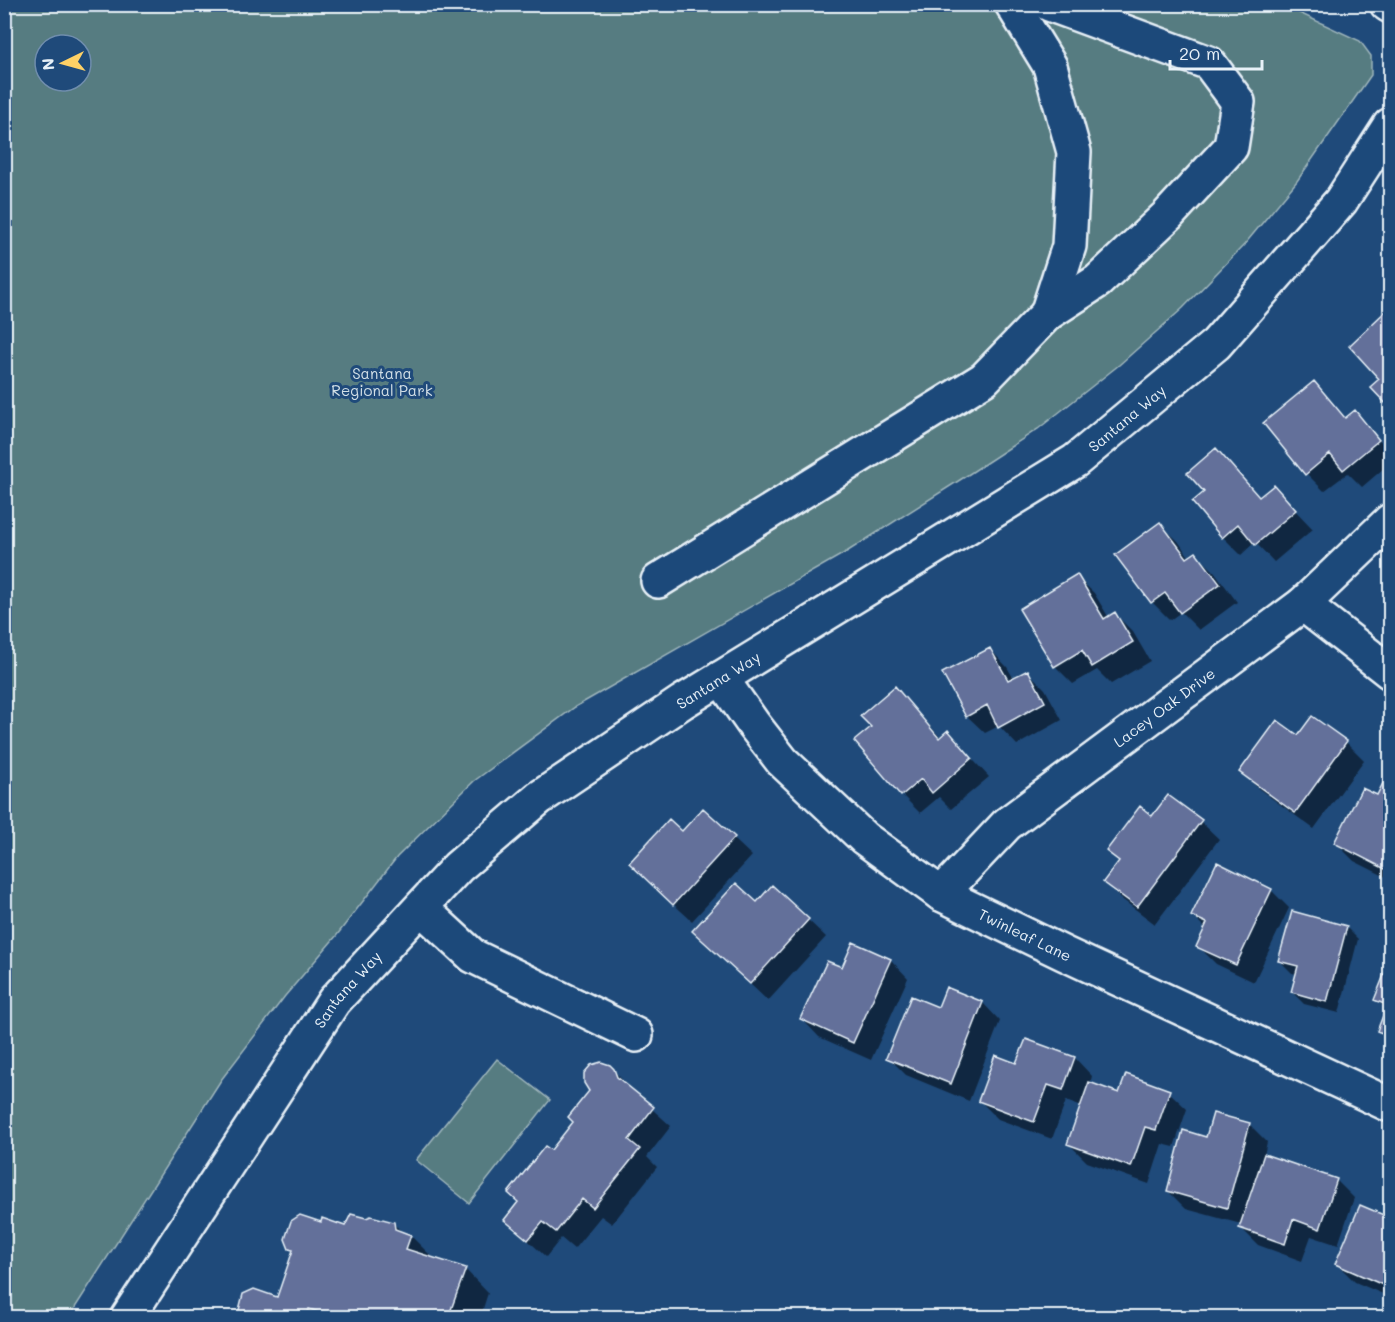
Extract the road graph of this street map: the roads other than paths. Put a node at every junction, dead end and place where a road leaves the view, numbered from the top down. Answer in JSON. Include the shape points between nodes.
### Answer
{"nodes":[{"id":1,"x":1012,"y":4,"type":"edge"},
{"id":2,"x":1049,"y":4,"type":"edge"},
{"id":3,"x":1390,"y":124,"type":"edge"},
{"id":4,"x":1047,"y":314,"type":"junction"},
{"id":5,"x":1390,"y":521,"type":"edge"},
{"id":6,"x":658,"y":581,"type":"dead end"},
{"id":7,"x":1303,"y":604,"type":"junction"},
{"id":8,"x":1390,"y":672,"type":"edge"},
{"id":9,"x":721,"y":678,"type":"junction"},
{"id":10,"x":941,"y":894,"type":"junction"},
{"id":11,"x":421,"y":908,"type":"junction"},
{"id":12,"x":636,"y":1035,"type":"dead end"},
{"id":13,"x":1390,"y":1105,"type":"edge"},
{"id":14,"x":127,"y":1317,"type":"edge"}],
"edges":[{"from":1,"to":4,"type":"street","via":[[1050,66],[1074,152],[1069,246]]},
{"from":2,"to":4,"type":"street","via":[[1209,63],[1238,102],[1231,147],[1168,215],[1098,281]]},
{"from":3,"to":9,"type":"street","name":"Santana Way","via":[[1341,201],[1216,344],[1075,461]]},
{"from":4,"to":6,"type":"street","via":[[984,379]]},
{"from":5,"to":7,"type":"street","name":"Lacey Oak Drive"},
{"from":7,"to":8,"type":"street"},
{"from":7,"to":10,"type":"street","name":"Lacey Oak Drive","via":[[1007,824]]},
{"from":9,"to":10,"type":"street","name":"Twinleaf Lane","via":[[782,761],[864,838]]},
{"from":9,"to":11,"type":"street","name":"Santana Way","via":[[539,798],[458,867]]},
{"from":10,"to":13,"type":"street","name":"Twinleaf Lane"},
{"from":11,"to":12,"type":"street","via":[[473,956]]},
{"from":11,"to":14,"type":"street","name":"Santana Way","via":[[334,1001]]}]}
